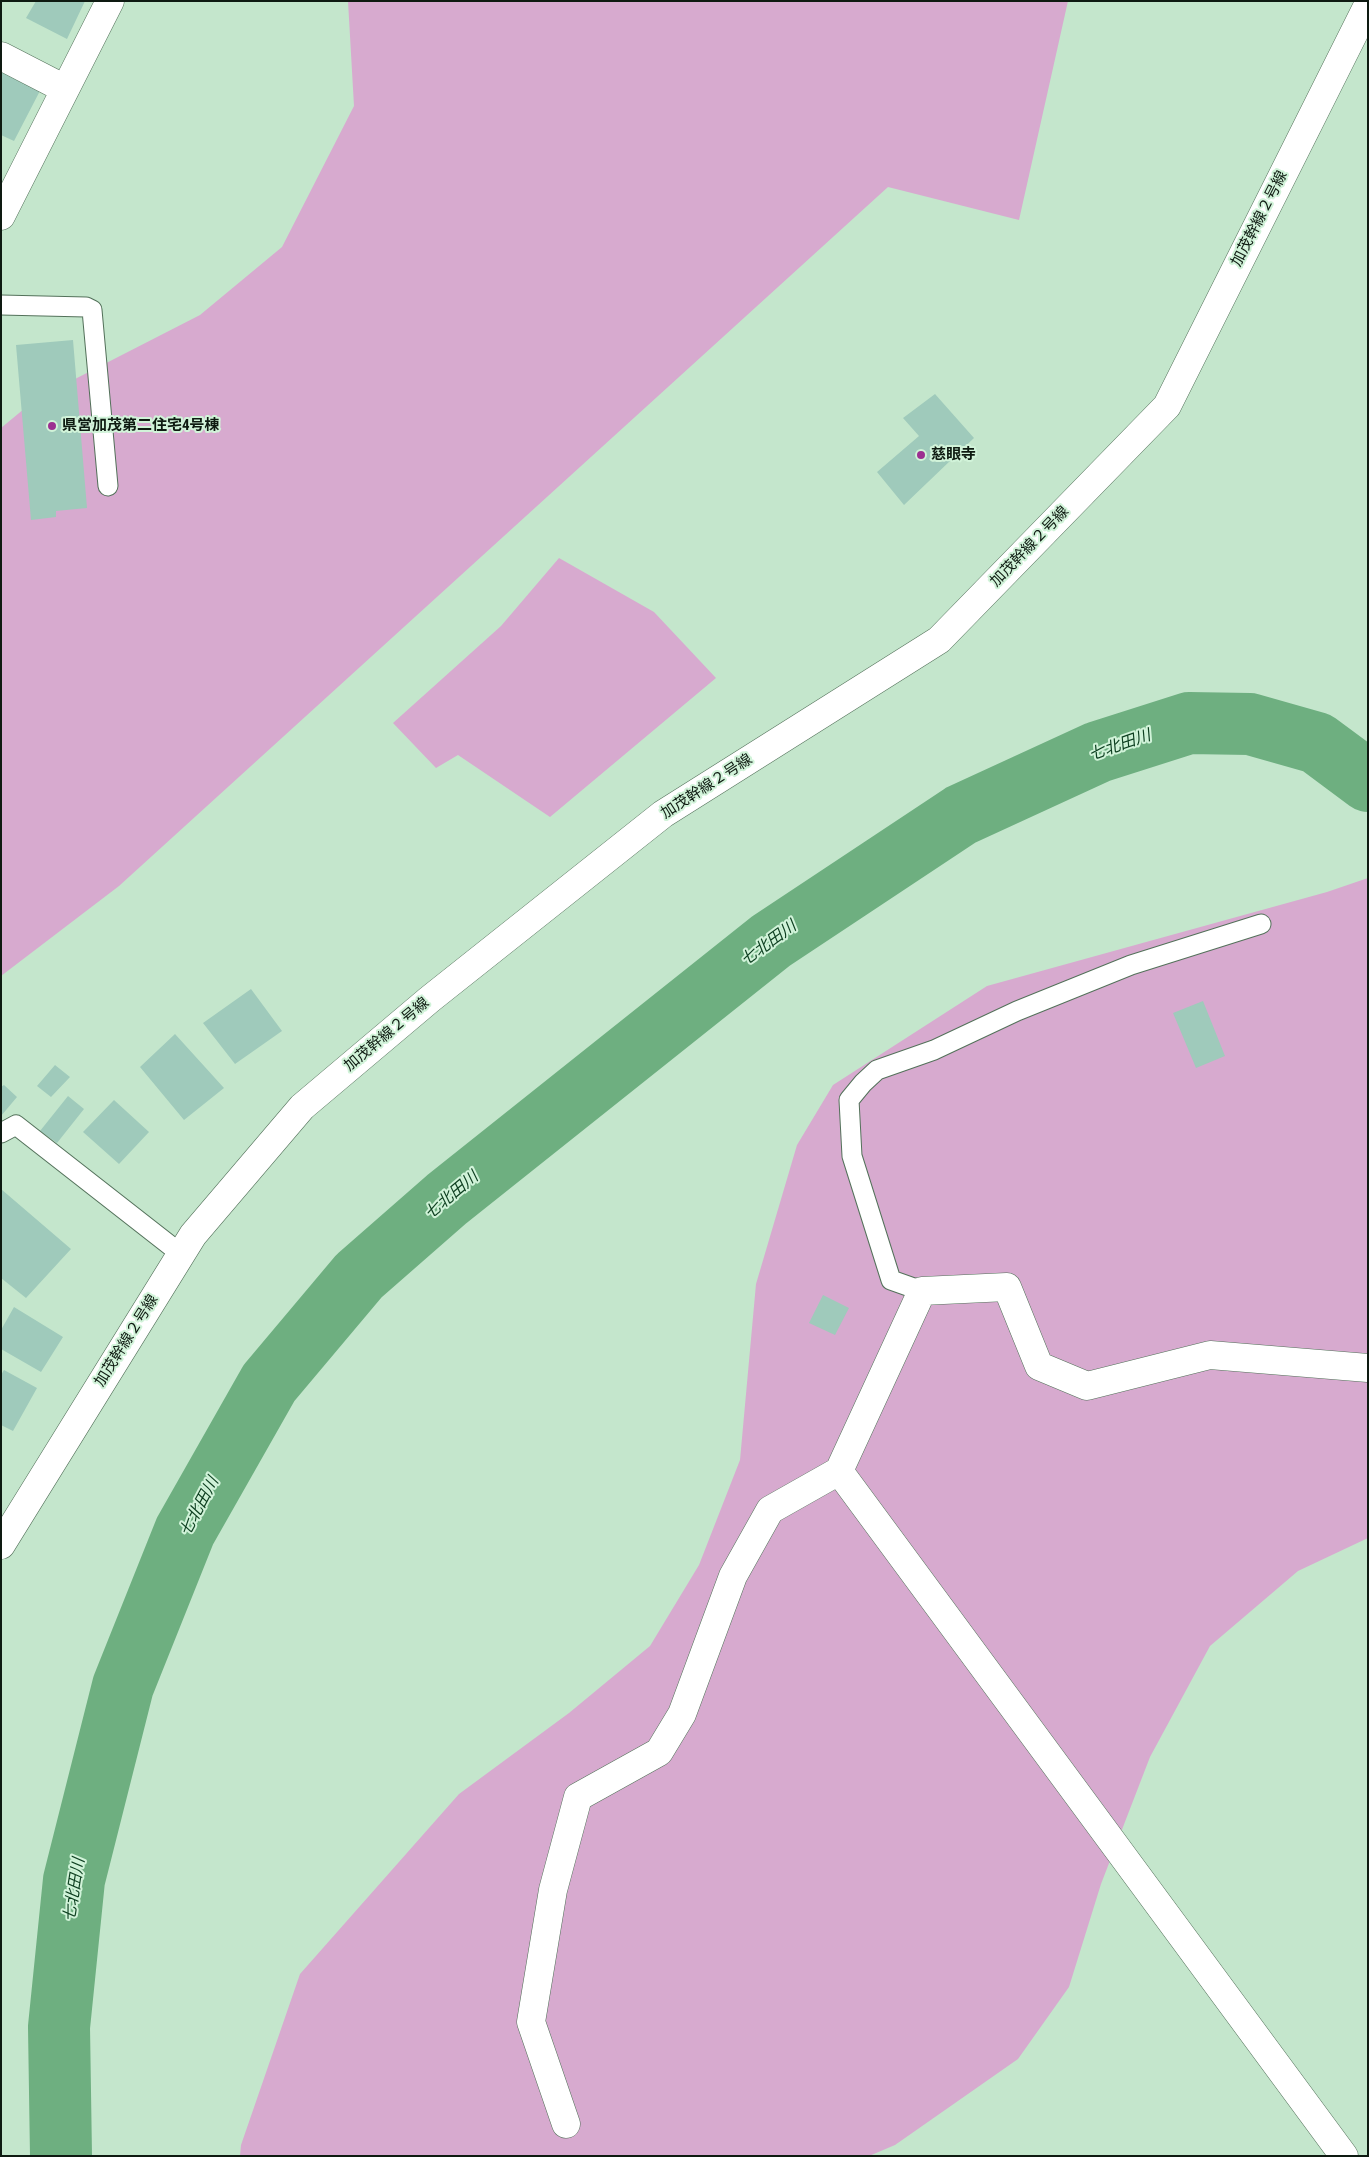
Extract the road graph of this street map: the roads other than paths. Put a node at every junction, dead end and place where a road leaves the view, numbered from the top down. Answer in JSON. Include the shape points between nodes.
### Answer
{"nodes":[{"id":1,"x":110,"y":1,"type":"edge"},
{"id":2,"x":1368,"y":5,"type":"edge"},
{"id":3,"x":1,"y":56,"type":"edge"},
{"id":4,"x":66,"y":90,"type":"junction"},
{"id":5,"x":1,"y":216,"type":"edge"},
{"id":6,"x":1,"y":305,"type":"edge"},
{"id":7,"x":108,"y":486,"type":"dead end"},
{"id":8,"x":1262,"y":924,"type":"dead end"},
{"id":9,"x":1,"y":1133,"type":"edge"},
{"id":10,"x":181,"y":1254,"type":"junction"},
{"id":11,"x":922,"y":1290,"type":"junction"},
{"id":12,"x":1368,"y":1368,"type":"edge"},
{"id":13,"x":839,"y":1472,"type":"junction"},
{"id":14,"x":1,"y":1545,"type":"edge"},
{"id":15,"x":566,"y":2124,"type":"dead end"},
{"id":16,"x":1344,"y":2156,"type":"edge"}],
"edges":[{"from":1,"to":4,"type":"street"},
{"from":2,"to":10,"type":"street","name":"加茂幹線２号線","via":[[1167,406],[940,640],[663,814],[430,999],[302,1107],[193,1235]]},
{"from":3,"to":4,"type":"street"},
{"from":4,"to":5,"type":"street"},
{"from":6,"to":7,"type":"lane","via":[[86,307],[92,310]]},
{"from":8,"to":11,"type":"lane","via":[[1131,966],[1026,1008],[934,1050],[877,1070],[863,1082],[849,1100],[852,1156],[891,1280]]},
{"from":9,"to":10,"type":"lane","via":[[16,1125]]},
{"from":10,"to":14,"type":"street","name":"加茂幹線２号線"},
{"from":11,"to":12,"type":"street","via":[[1007,1287],[1039,1366],[1086,1386],[1210,1355]]},
{"from":11,"to":13,"type":"street"},
{"from":13,"to":15,"type":"street","via":[[770,1510],[733,1576],[682,1714],[660,1752],[578,1797],[553,1890],[531,2022]]},
{"from":13,"to":16,"type":"street"}]}
